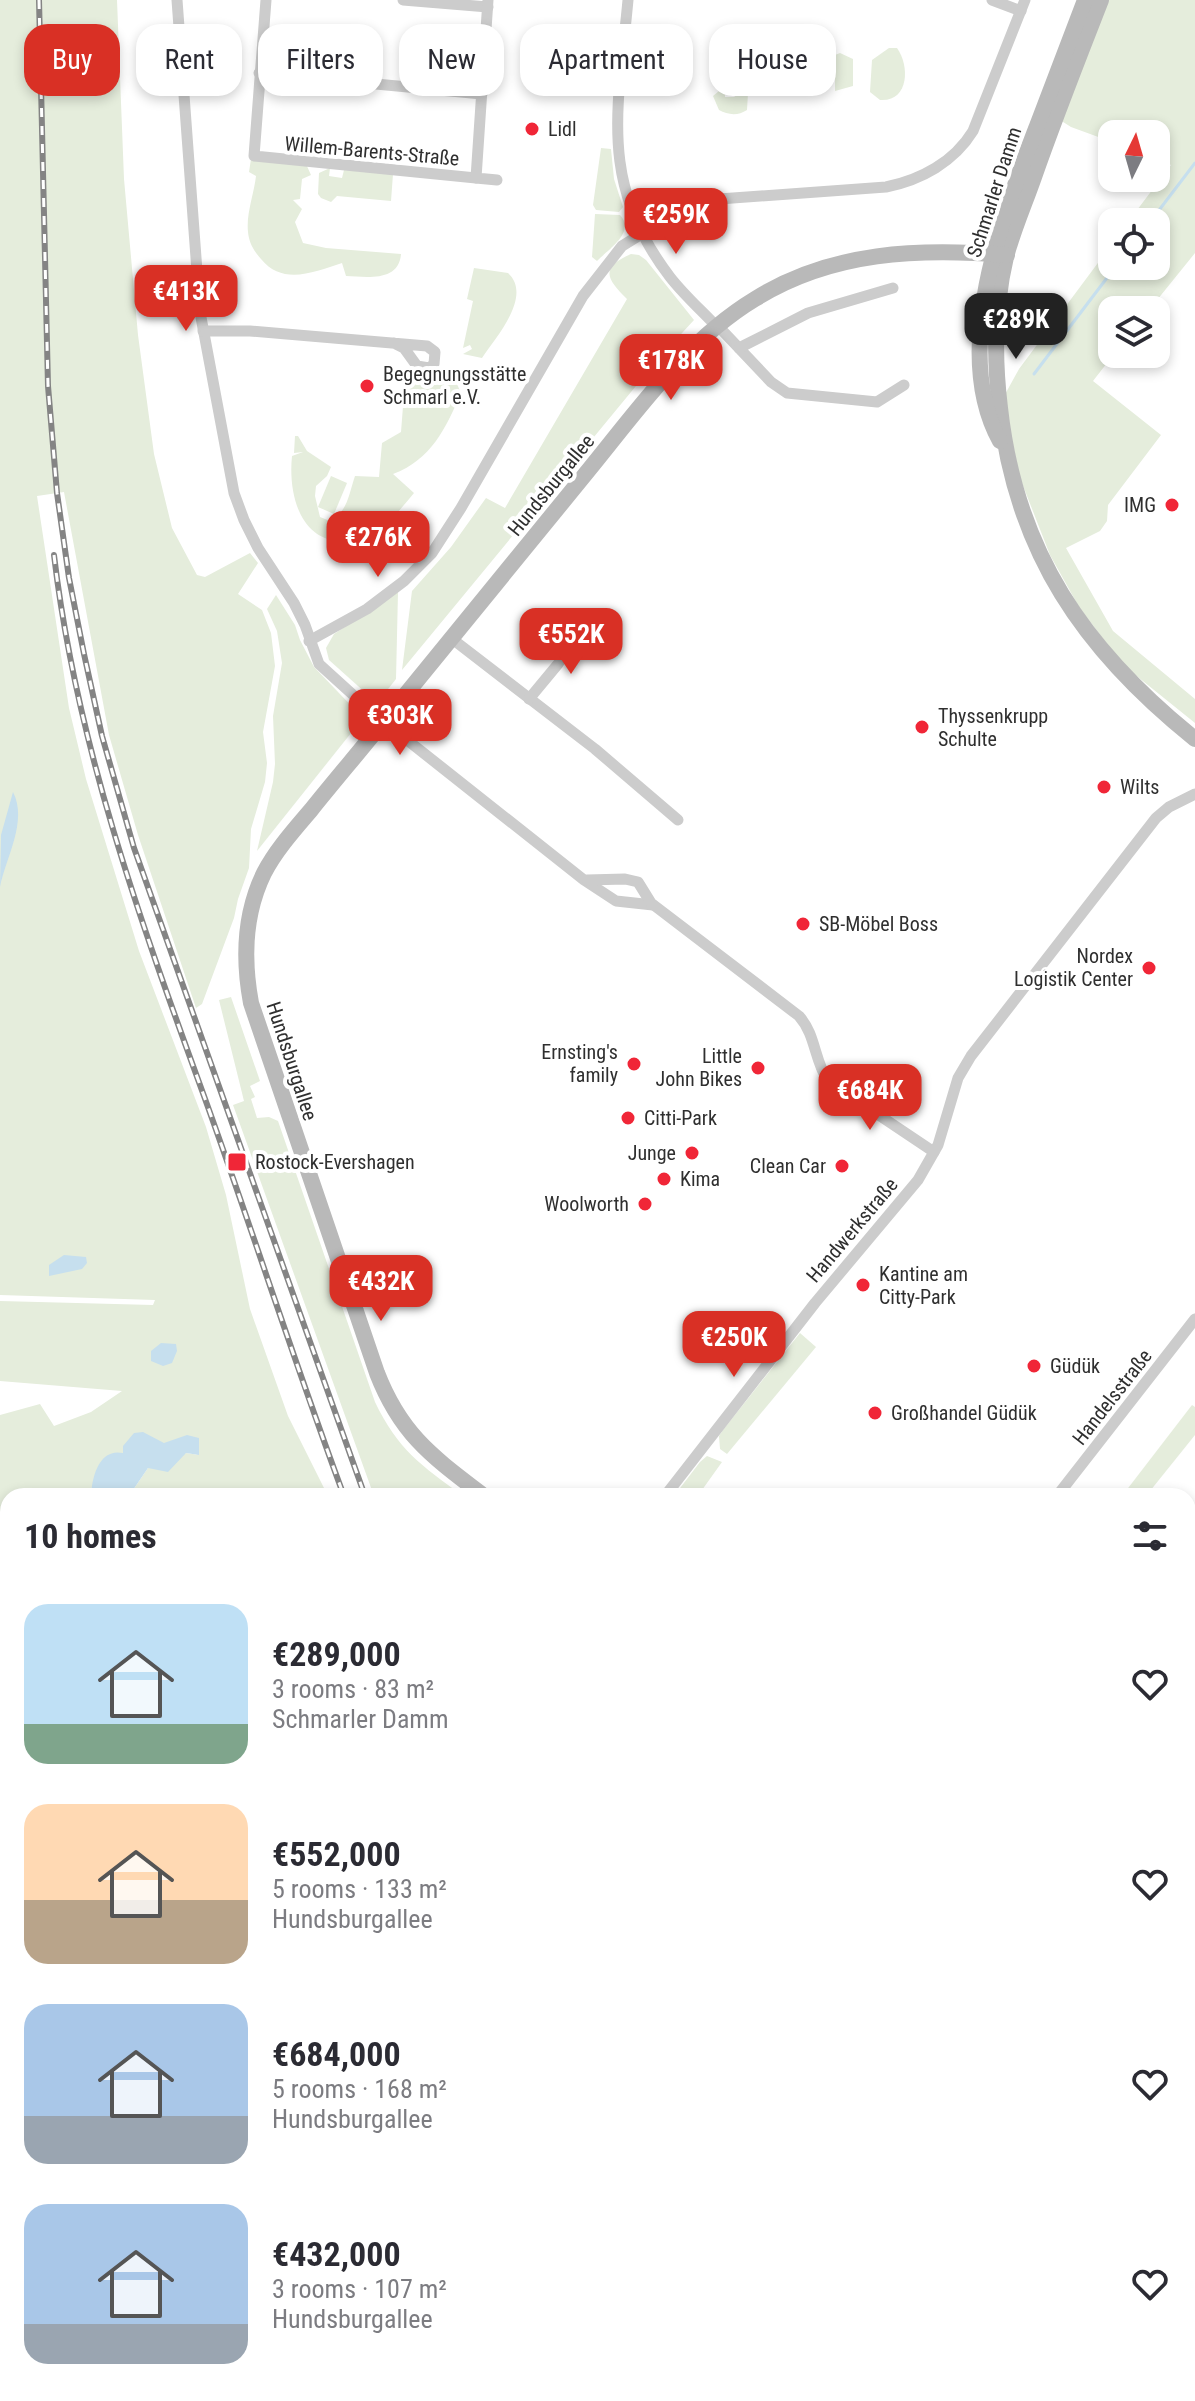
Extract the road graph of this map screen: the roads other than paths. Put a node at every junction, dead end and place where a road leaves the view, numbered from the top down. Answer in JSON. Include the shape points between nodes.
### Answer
{"nodes":[{"id":1,"x":177,"y":0,"type":"edge"},
{"id":2,"x":266,"y":0,"type":"edge"},
{"id":3,"x":403,"y":0,"type":"edge"},
{"id":4,"x":628,"y":0,"type":"edge"},
{"id":5,"x":992,"y":0,"type":"edge"},
{"id":6,"x":1085,"y":0,"type":"edge"},
{"id":7,"x":1101,"y":0,"type":"edge"},
{"id":8,"x":488,"y":4,"type":"edge"},
{"id":9,"x":1023,"y":6,"type":"edge"},
{"id":10,"x":264,"y":24,"type":"edge"},
{"id":11,"x":487,"y":24,"type":"edge"},
{"id":12,"x":258,"y":90,"type":"edge"},
{"id":13,"x":482,"y":96,"type":"edge"},
{"id":14,"x":476,"y":178,"type":"junction"},
{"id":15,"x":497,"y":180,"type":"dead end"},
{"id":16,"x":642,"y":233,"type":"junction"},
{"id":17,"x":1000,"y":255,"type":"junction"},
{"id":18,"x":893,"y":288,"type":"dead end"},
{"id":19,"x":718,"y":326,"type":"junction"},
{"id":20,"x":203,"y":331,"type":"junction"},
{"id":21,"x":394,"y":343,"type":"dead end"},
{"id":22,"x":739,"y":348,"type":"junction"},
{"id":23,"x":904,"y":385,"type":"dead end"},
{"id":24,"x":584,"y":632,"type":"dead end"},
{"id":25,"x":451,"y":638,"type":"junction"},
{"id":26,"x":309,"y":641,"type":"junction"},
{"id":27,"x":529,"y":699,"type":"junction"},
{"id":28,"x":384,"y":722,"type":"junction"},
{"id":29,"x":1195,"y":739,"type":"edge"},
{"id":30,"x":1195,"y":794,"type":"edge"},
{"id":31,"x":678,"y":820,"type":"dead end"},
{"id":32,"x":584,"y":880,"type":"junction"},
{"id":33,"x":653,"y":905,"type":"junction"},
{"id":34,"x":934,"y":1152,"type":"junction"},
{"id":35,"x":1195,"y":1319,"type":"edge"},
{"id":36,"x":474,"y":1488,"type":"edge"},
{"id":37,"x":671,"y":1488,"type":"edge"},
{"id":38,"x":1063,"y":1488,"type":"edge"}],
"edges":[{"from":1,"to":20,"type":"street"},
{"from":2,"to":10,"type":"street","name":"Willem-Barents-Straße"},
{"from":3,"to":8,"type":"street","name":"Willem-Barents-Straße"},
{"from":4,"to":16,"type":"street","via":[[617,146],[621,179]]},
{"from":5,"to":9,"type":"street"},
{"from":6,"to":17,"type":"street","name":"Schmarler Damm","via":[[1016,181]]},
{"from":7,"to":17,"type":"street","name":"Schmarler Damm"},
{"from":8,"to":11,"type":"street","name":"Willem-Barents-Straße"},
{"from":9,"to":16,"type":"street","via":[[978,123],[949,160],[886,187],[719,199]]},
{"from":12,"to":14,"type":"street","name":"Willem-Barents-Straße","via":[[254,156]]},
{"from":13,"to":14,"type":"street","name":"Willem-Barents-Straße"},
{"from":14,"to":15,"type":"street","name":"Willem-Barents-Straße"},
{"from":16,"to":19,"type":"street","via":[[673,280]]},
{"from":16,"to":26,"type":"street","via":[[612,256],[589,287],[432,553],[367,609]]},
{"from":17,"to":19,"type":"street","name":"Hundsburgallee","via":[[909,252],[852,259],[778,286]]},
{"from":17,"to":29,"type":"street","name":"Schmarler Damm","via":[[997,380],[1004,449],[1030,531],[1065,599],[1101,651]]},
{"from":18,"to":22,"type":"street","via":[[808,313]]},
{"from":19,"to":22,"type":"street"},
{"from":19,"to":25,"type":"street","name":"Hundsburgallee","via":[[653,391]]},
{"from":20,"to":21,"type":"street"},
{"from":20,"to":26,"type":"street","via":[[234,493]]},
{"from":22,"to":23,"type":"street","via":[[787,393],[877,402]]},
{"from":24,"to":27,"type":"street"},
{"from":25,"to":27,"type":"street"},
{"from":25,"to":28,"type":"street","name":"Hundsburgallee"},
{"from":26,"to":28,"type":"street","via":[[319,664]]},
{"from":27,"to":31,"type":"street"},
{"from":28,"to":32,"type":"street"},
{"from":28,"to":36,"type":"street","name":"Hundsburgallee","via":[[290,834],[265,873],[252,907],[245,950],[248,987],[388,1402],[417,1442]]},
{"from":30,"to":34,"type":"street","name":"Handwerkstraße","via":[[1156,818],[971,1056],[958,1078]]},
{"from":32,"to":33,"type":"street","via":[[616,901]]},
{"from":32,"to":33,"type":"street","via":[[634,880]]},
{"from":33,"to":34,"type":"street","via":[[799,1016],[811,1033],[818,1066],[828,1081]]},
{"from":34,"to":37,"type":"street","name":"Handwerkstraße","via":[[900,1202]]},
{"from":35,"to":38,"type":"street","name":"Handelsstraße"}]}
